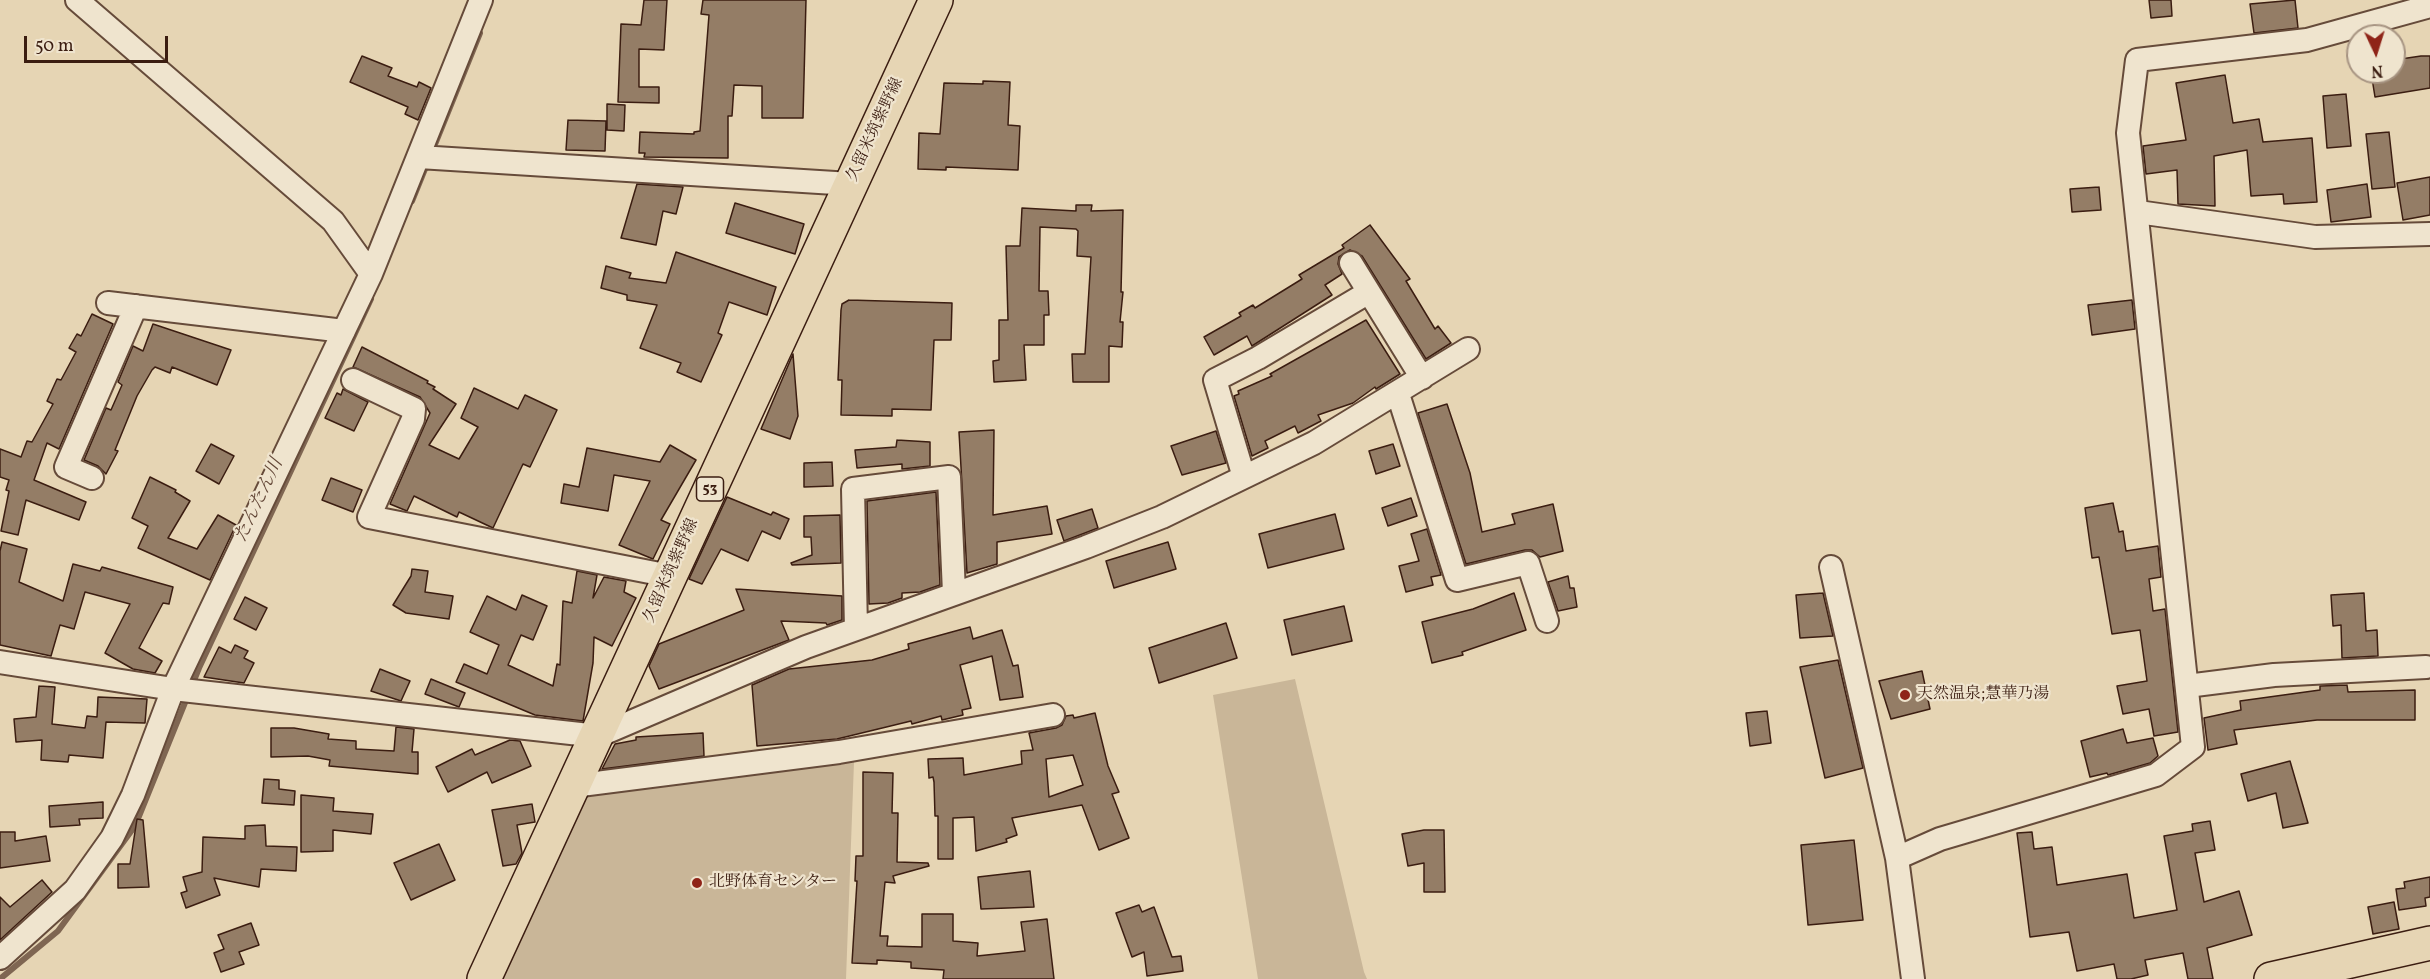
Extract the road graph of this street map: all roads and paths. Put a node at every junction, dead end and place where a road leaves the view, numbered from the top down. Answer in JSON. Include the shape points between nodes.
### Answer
{"nodes":[{"id":1,"x":77,"y":0,"type":"edge"},
{"id":2,"x":481,"y":0,"type":"edge"},
{"id":3,"x":936,"y":0,"type":"edge"},
{"id":4,"x":2430,"y":6,"type":"edge"},
{"id":5,"x":428,"y":157,"type":"junction"},
{"id":6,"x":851,"y":184,"type":"junction"},
{"id":7,"x":2138,"y":212,"type":"junction"},
{"id":8,"x":2430,"y":234,"type":"edge"},
{"id":9,"x":1351,"y":263,"type":"dead end"},
{"id":10,"x":371,"y":274,"type":"junction"},
{"id":11,"x":1369,"y":292,"type":"junction"},
{"id":12,"x":108,"y":303,"type":"dead end"},
{"id":13,"x":136,"y":306,"type":"junction"},
{"id":14,"x":344,"y":331,"type":"junction"},
{"id":15,"x":1468,"y":349,"type":"dead end"},
{"id":16,"x":1422,"y":378,"type":"junction"},
{"id":17,"x":353,"y":380,"type":"dead end"},
{"id":18,"x":1398,"y":393,"type":"junction"},
{"id":19,"x":1244,"y":477,"type":"junction"},
{"id":20,"x":92,"y":478,"type":"dead end"},
{"id":21,"x":1831,"y":567,"type":"dead end"},
{"id":22,"x":670,"y":576,"type":"junction"},
{"id":23,"x":954,"y":593,"type":"junction"},
{"id":24,"x":1546,"y":621,"type":"dead end"},
{"id":25,"x":856,"y":629,"type":"junction"},
{"id":26,"x":0,"y":662,"type":"edge"},
{"id":27,"x":2426,"y":667,"type":"dead end"},
{"id":28,"x":2187,"y":686,"type":"junction"},
{"id":29,"x":173,"y":689,"type":"junction"},
{"id":30,"x":1053,"y":715,"type":"dead end"},
{"id":31,"x":598,"y":736,"type":"junction"},
{"id":32,"x":573,"y":786,"type":"junction"},
{"id":33,"x":1897,"y":858,"type":"junction"},
{"id":34,"x":2430,"y":943,"type":"edge"},
{"id":35,"x":0,"y":958,"type":"edge"},
{"id":36,"x":484,"y":979,"type":"edge"},
{"id":37,"x":1913,"y":979,"type":"edge"},
{"id":38,"x":2271,"y":979,"type":"edge"}],
"edges":[{"from":1,"to":10,"type":"street","via":[[333,221]]},
{"from":2,"to":5,"type":"street"},
{"from":3,"to":6,"type":"main road","name":"久留米筑紫野線","number":"53"},
{"from":4,"to":7,"type":"street","via":[[2307,40],[2137,60],[2128,133]]},
{"from":5,"to":6,"type":"street"},
{"from":5,"to":10,"type":"street"},
{"from":6,"to":22,"type":"main road","name":"久留米筑紫野線","number":"53"},
{"from":7,"to":8,"type":"street","via":[[2316,237]]},
{"from":7,"to":28,"type":"street"},
{"from":9,"to":11,"type":"street"},
{"from":10,"to":14,"type":"street"},
{"from":11,"to":16,"type":"street"},
{"from":11,"to":19,"type":"street","via":[[1215,380]]},
{"from":12,"to":13,"type":"street"},
{"from":13,"to":14,"type":"street"},
{"from":13,"to":20,"type":"street","via":[[66,467]]},
{"from":14,"to":29,"type":"street"},
{"from":15,"to":16,"type":"street"},
{"from":16,"to":18,"type":"street"},
{"from":17,"to":22,"type":"street","via":[[414,409],[369,517]]},
{"from":18,"to":19,"type":"street","via":[[1314,443]]},
{"from":18,"to":24,"type":"street","via":[[1457,580],[1528,563]]},
{"from":19,"to":23,"type":"street","via":[[1162,517]]},
{"from":21,"to":33,"type":"street"},
{"from":22,"to":31,"type":"main road","name":"久留米筑紫野線","number":"53"},
{"from":23,"to":25,"type":"street"},
{"from":23,"to":25,"type":"street","via":[[949,477],[853,489]]},
{"from":25,"to":31,"type":"street"},
{"from":26,"to":29,"type":"street"},
{"from":27,"to":28,"type":"street","via":[[2274,675]]},
{"from":28,"to":33,"type":"street","via":[[2193,747],[2156,775],[1940,839]]},
{"from":29,"to":31,"type":"street"},
{"from":29,"to":35,"type":"street","via":[[133,795],[112,838],[75,890]]},
{"from":30,"to":32,"type":"street","via":[[839,752]]},
{"from":31,"to":32,"type":"main road","name":"久留米筑紫野線","number":"53"},
{"from":32,"to":36,"type":"main road","name":"久留米筑紫野線","number":"53"},
{"from":33,"to":37,"type":"street"},
{"from":34,"to":38,"type":"main road"}]}
